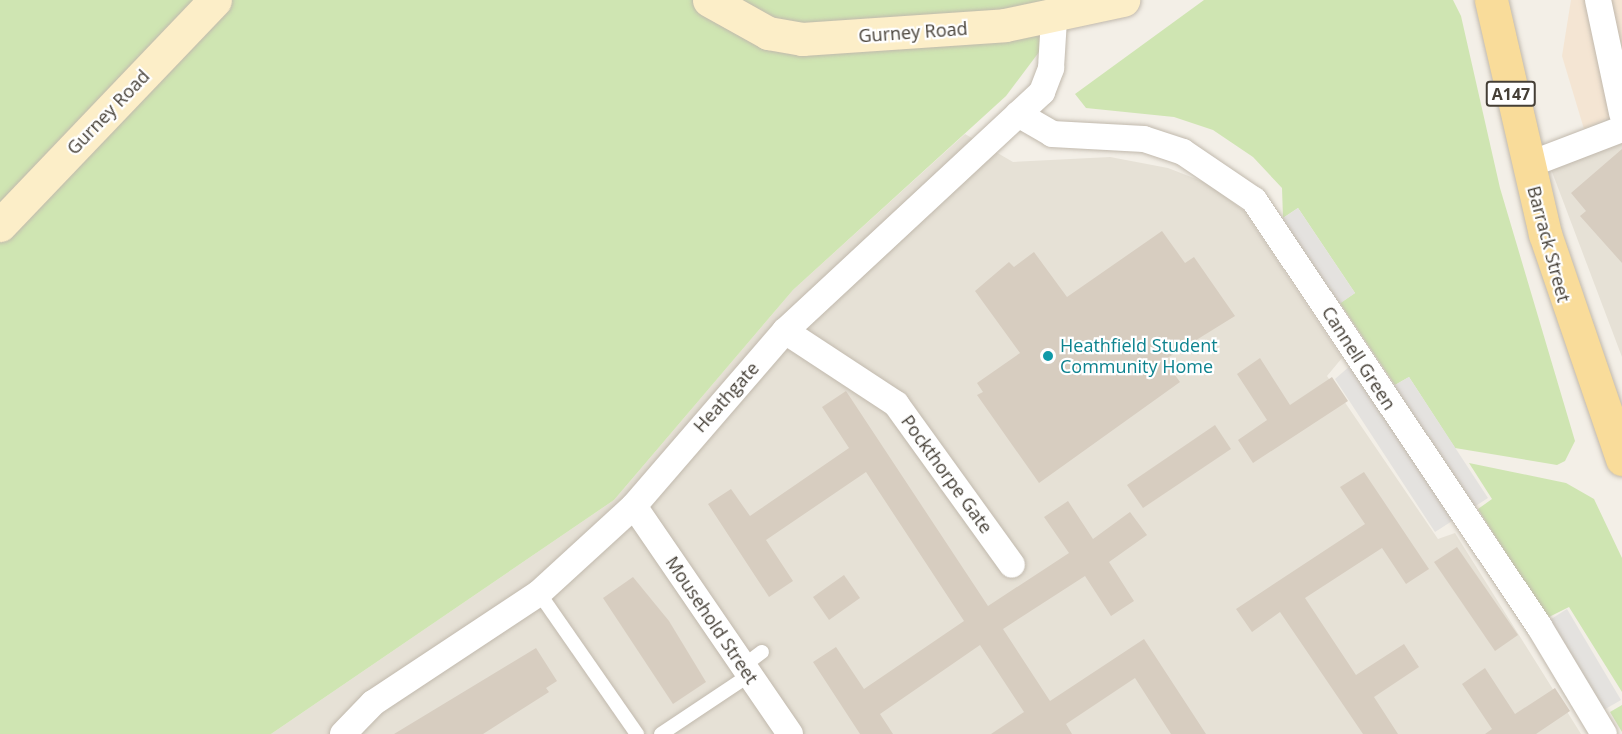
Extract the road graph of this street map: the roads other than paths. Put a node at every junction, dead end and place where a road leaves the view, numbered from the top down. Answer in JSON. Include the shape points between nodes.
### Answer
{"nodes":[{"id":1,"x":215,"y":0,"type":"edge"},
{"id":2,"x":709,"y":0,"type":"edge"},
{"id":3,"x":1123,"y":0,"type":"edge"},
{"id":4,"x":1599,"y":0,"type":"edge"},
{"id":5,"x":1490,"y":8,"type":"edge"},
{"id":6,"x":1054,"y":19,"type":"junction"},
{"id":7,"x":1622,"y":113,"type":"edge"},
{"id":8,"x":1018,"y":114,"type":"junction"},
{"id":9,"x":1622,"y":129,"type":"edge"},
{"id":10,"x":1528,"y":165,"type":"junction"},
{"id":11,"x":0,"y":225,"type":"edge"},
{"id":12,"x":785,"y":331,"type":"junction"},
{"id":13,"x":1622,"y":459,"type":"edge"},
{"id":14,"x":634,"y":506,"type":"junction"},
{"id":15,"x":1012,"y":566,"type":"dead end"},
{"id":16,"x":540,"y":593,"type":"junction"},
{"id":17,"x":751,"y":665,"type":"junction"},
{"id":18,"x":343,"y":734,"type":"edge"},
{"id":19,"x":637,"y":734,"type":"edge"},
{"id":20,"x":661,"y":734,"type":"edge"},
{"id":21,"x":790,"y":734,"type":"edge"},
{"id":22,"x":1604,"y":734,"type":"edge"}],
"edges":[{"from":1,"to":11,"type":"street","name":"Gurney Road"},
{"from":2,"to":6,"type":"street","name":"Gurney Road","via":[[768,33],[802,39]]},
{"from":3,"to":6,"type":"street","name":"Gurney Road"},
{"from":4,"to":7,"type":"street"},
{"from":5,"to":10,"type":"main road","name":"Barrack Street","number":"A147"},
{"from":6,"to":8,"type":"street","name":"Heathgate","via":[[1048,81]]},
{"from":8,"to":12,"type":"street","name":"Heathgate"},
{"from":8,"to":22,"type":"street","name":"Cannell Green","via":[[1052,134],[1144,140],[1183,152],[1254,200],[1539,626]]},
{"from":9,"to":10,"type":"street"},
{"from":10,"to":13,"type":"main road","name":"Barrack Street","number":"A147","via":[[1575,333]]},
{"from":12,"to":14,"type":"street","name":"Heathgate"},
{"from":12,"to":15,"type":"street","name":"Pockthorpe Gate","via":[[896,404]]},
{"from":14,"to":16,"type":"street","name":"Heathgate"},
{"from":14,"to":17,"type":"street","name":"Mousehold Street"},
{"from":16,"to":18,"type":"street","name":"Heathgate","via":[[373,703]]},
{"from":16,"to":19,"type":"lane"},
{"from":17,"to":20,"type":"lane"},
{"from":17,"to":21,"type":"street","name":"Mousehold Street"}]}
